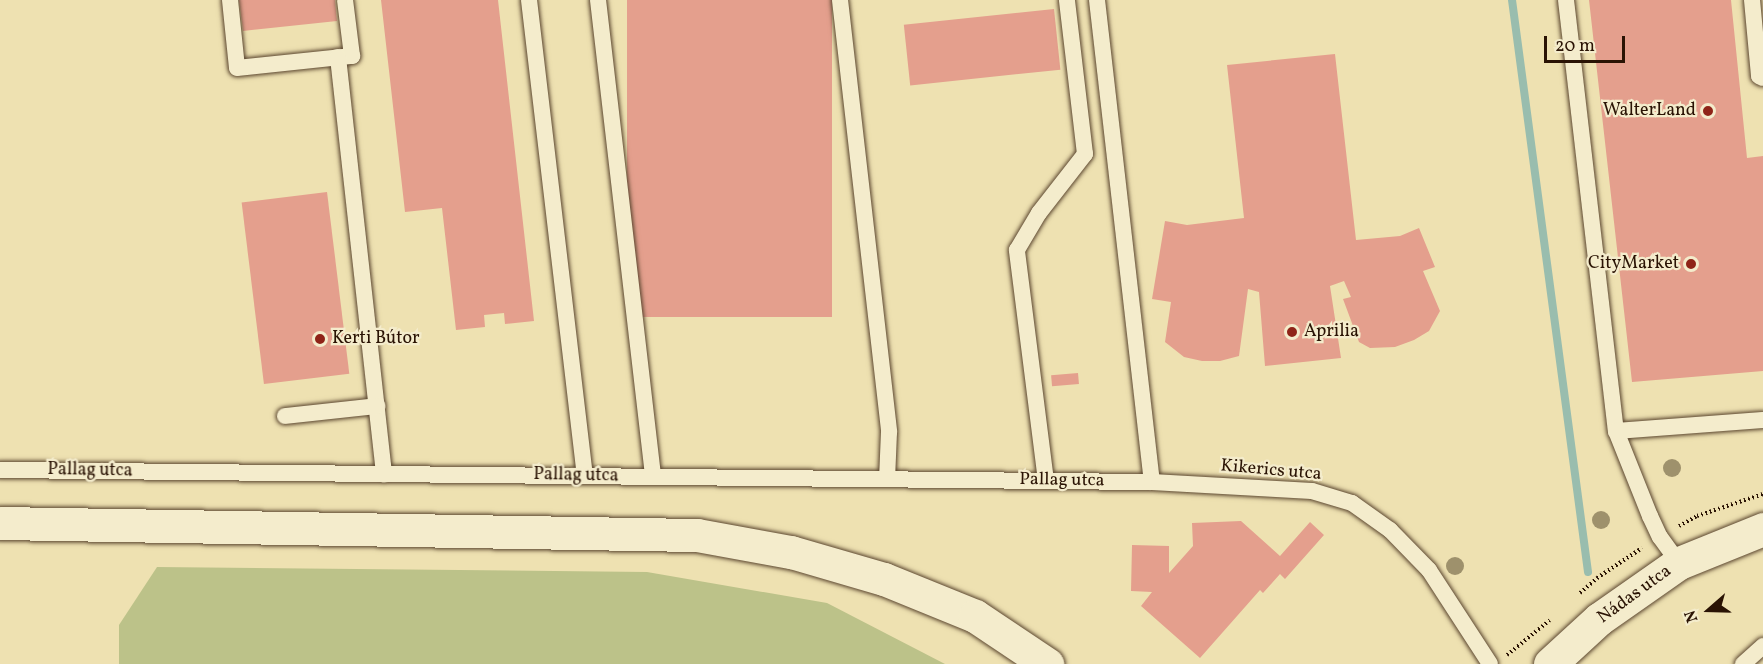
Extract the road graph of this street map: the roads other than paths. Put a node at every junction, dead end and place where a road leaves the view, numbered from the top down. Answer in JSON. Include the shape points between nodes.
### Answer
{"nodes":[{"id":1,"x":230,"y":0,"type":"edge"},
{"id":2,"x":345,"y":0,"type":"edge"},
{"id":3,"x":529,"y":0,"type":"edge"},
{"id":4,"x":598,"y":0,"type":"edge"},
{"id":5,"x":840,"y":0,"type":"edge"},
{"id":6,"x":1067,"y":0,"type":"edge"},
{"id":7,"x":1097,"y":0,"type":"edge"},
{"id":8,"x":1566,"y":0,"type":"edge"},
{"id":9,"x":1752,"y":0,"type":"edge"},
{"id":10,"x":338,"y":57,"type":"junction"},
{"id":11,"x":1763,"y":78,"type":"edge"},
{"id":12,"x":377,"y":406,"type":"junction"},
{"id":13,"x":285,"y":416,"type":"dead end"},
{"id":14,"x":1763,"y":420,"type":"edge"},
{"id":15,"x":1616,"y":431,"type":"junction"},
{"id":16,"x":0,"y":470,"type":"edge"},
{"id":17,"x":384,"y":474,"type":"junction"},
{"id":18,"x":585,"y":476,"type":"junction"},
{"id":19,"x":653,"y":477,"type":"junction"},
{"id":20,"x":887,"y":480,"type":"junction"},
{"id":21,"x":1046,"y":481,"type":"junction"},
{"id":22,"x":1152,"y":482,"type":"junction"},
{"id":23,"x":0,"y":524,"type":"edge"},
{"id":24,"x":1763,"y":530,"type":"edge"},
{"id":25,"x":1679,"y":563,"type":"junction"},
{"id":26,"x":1763,"y":646,"type":"edge"},
{"id":27,"x":1047,"y":664,"type":"edge"},
{"id":28,"x":1490,"y":664,"type":"edge"},
{"id":29,"x":1550,"y":664,"type":"edge"},
{"id":30,"x":1743,"y":664,"type":"edge"}],
"edges":[{"from":1,"to":10,"type":"lane","via":[[237,68]]},
{"from":2,"to":10,"type":"lane","via":[[352,56]]},
{"from":3,"to":18,"type":"lane"},
{"from":4,"to":19,"type":"lane"},
{"from":5,"to":20,"type":"lane","via":[[889,432]]},
{"from":6,"to":21,"type":"lane","via":[[1085,154],[1039,213],[1017,250]]},
{"from":7,"to":22,"type":"lane"},
{"from":8,"to":15,"type":"lane"},
{"from":9,"to":11,"type":"lane","via":[[1759,76]]},
{"from":10,"to":12,"type":"lane"},
{"from":12,"to":13,"type":"lane"},
{"from":12,"to":17,"type":"lane"},
{"from":14,"to":15,"type":"lane"},
{"from":15,"to":25,"type":"lane","via":[[1660,537]]},
{"from":16,"to":17,"type":"lane","name":"Pallag utca"},
{"from":17,"to":18,"type":"lane","name":"Pallag utca"},
{"from":18,"to":19,"type":"lane","name":"Pallag utca"},
{"from":19,"to":20,"type":"lane","name":"Pallag utca"},
{"from":20,"to":21,"type":"lane","name":"Pallag utca"},
{"from":21,"to":22,"type":"lane","name":"Pallag utca"},
{"from":22,"to":28,"type":"lane","name":"Kikerics utca","via":[[1312,491],[1352,503],[1390,530],[1429,570]]},
{"from":23,"to":27,"type":"street","via":[[697,535],[791,552],[884,579],[975,616]]},
{"from":24,"to":25,"type":"street","name":"Nádas utca"},
{"from":25,"to":29,"type":"street","name":"Nádas utca","via":[[1599,620]]},
{"from":26,"to":30,"type":"lane"}]}
